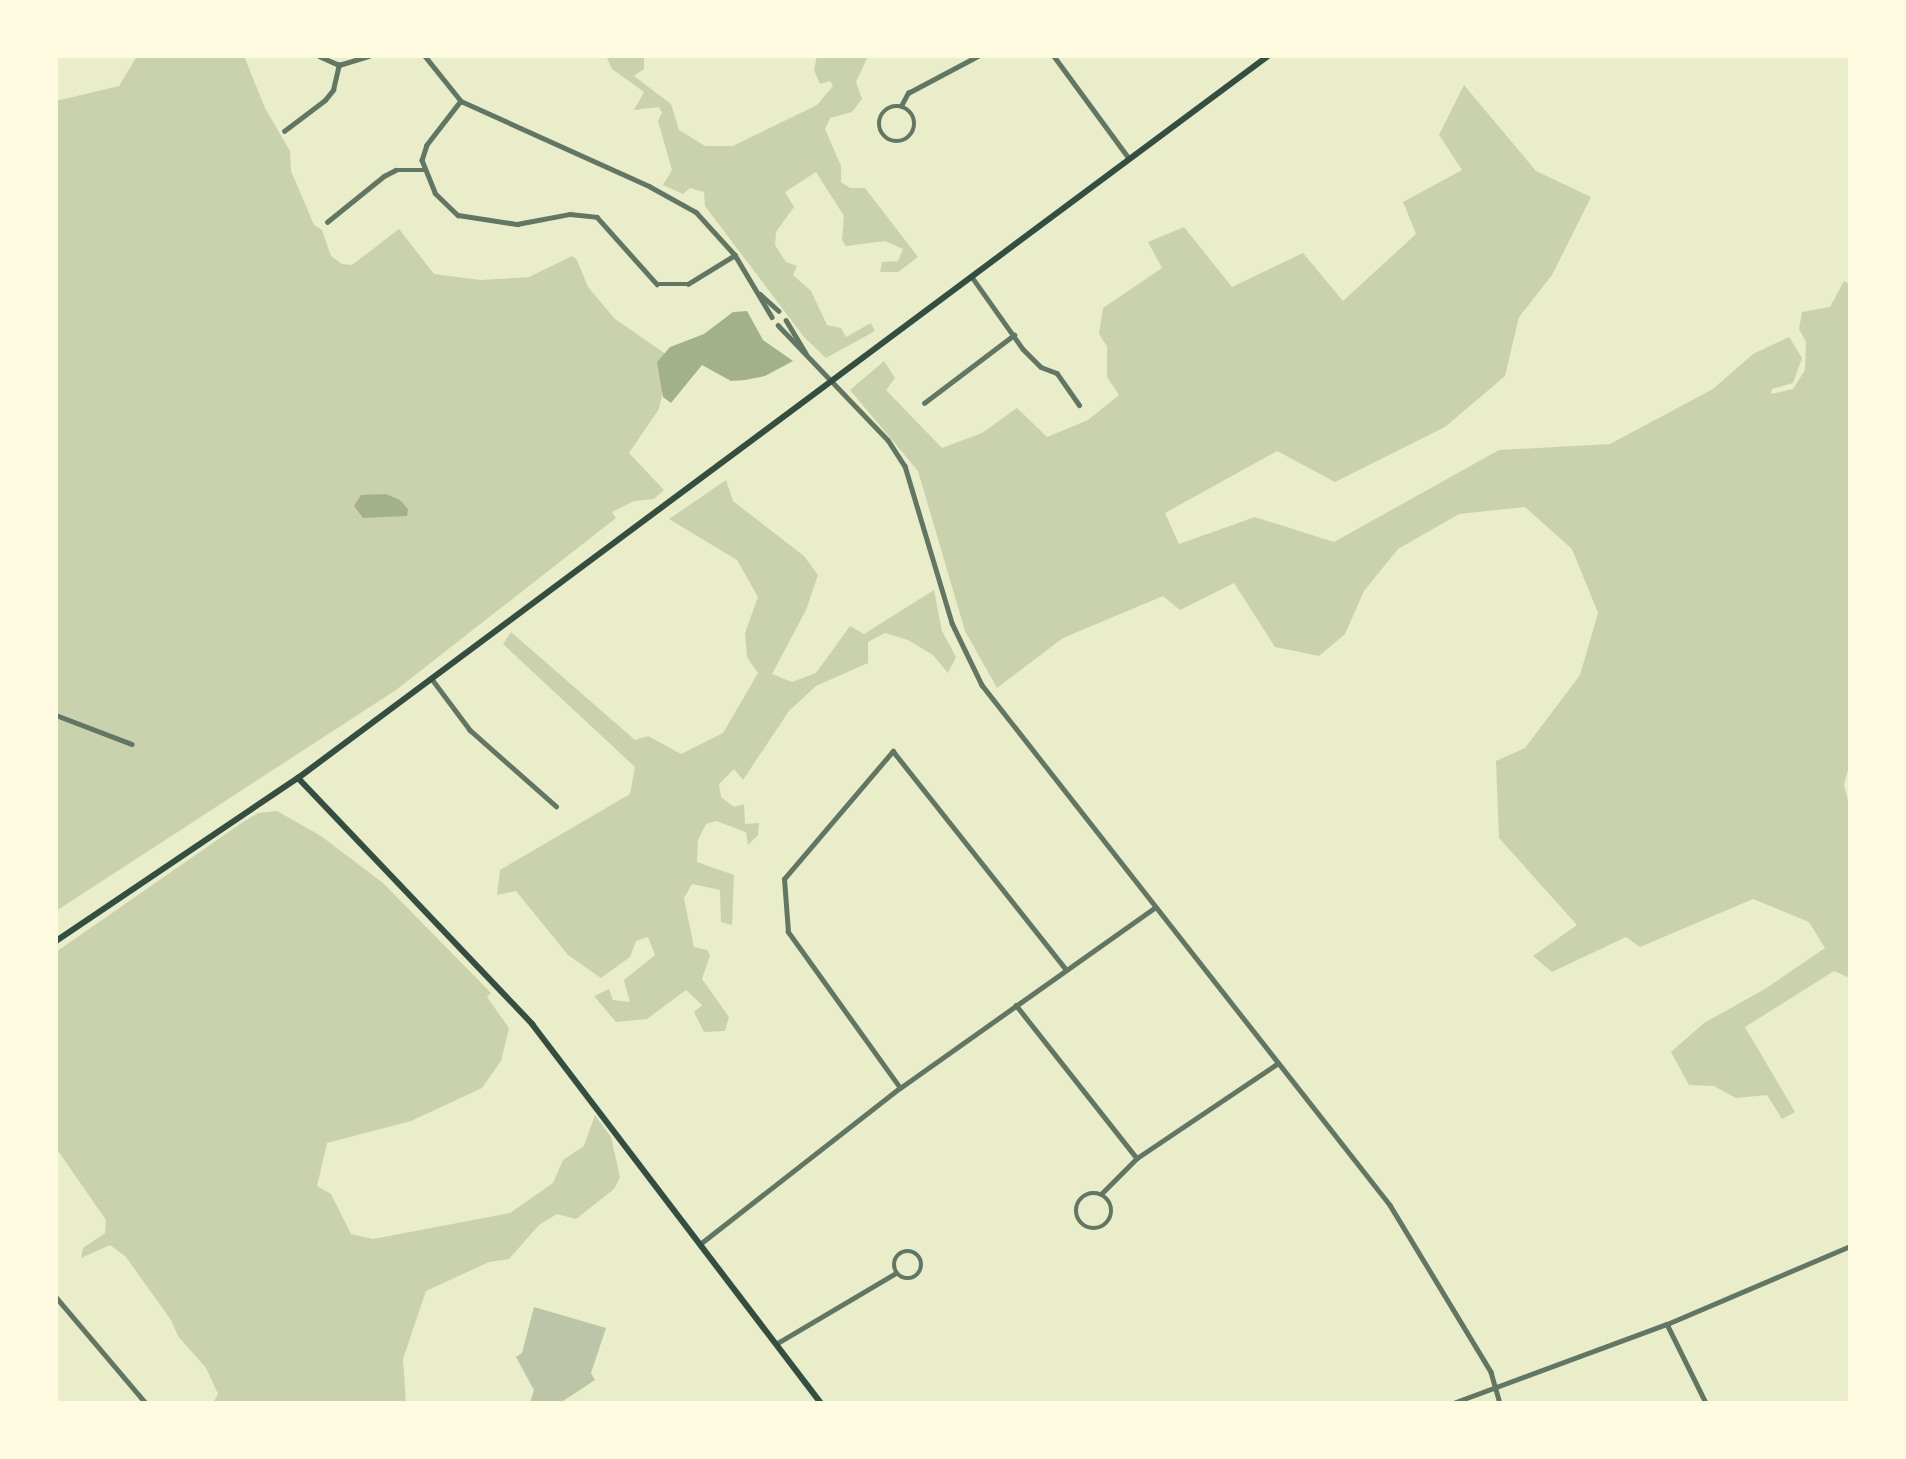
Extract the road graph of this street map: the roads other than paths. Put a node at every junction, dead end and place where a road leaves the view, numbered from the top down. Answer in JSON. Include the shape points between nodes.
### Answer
{"nodes":[{"id":1,"x":319,"y":56,"type":"edge"},
{"id":2,"x":369,"y":56,"type":"edge"},
{"id":3,"x":425,"y":56,"type":"edge"},
{"id":4,"x":978,"y":56,"type":"edge"},
{"id":5,"x":1054,"y":56,"type":"edge"},
{"id":6,"x":1268,"y":56,"type":"edge"},
{"id":7,"x":339,"y":65,"type":"junction"},
{"id":8,"x":461,"y":101,"type":"junction"},
{"id":9,"x":901,"y":106,"type":"junction"},
{"id":10,"x":284,"y":131,"type":"dead end"},
{"id":11,"x":1129,"y":158,"type":"junction"},
{"id":12,"x":424,"y":170,"type":"junction"},
{"id":13,"x":327,"y":222,"type":"dead end"},
{"id":14,"x":735,"y":255,"type":"junction"},
{"id":15,"x":972,"y":277,"type":"junction"},
{"id":16,"x":759,"y":293,"type":"junction"},
{"id":17,"x":779,"y":311,"type":"dead end"},
{"id":18,"x":772,"y":317,"type":"dead end"},
{"id":19,"x":786,"y":320,"type":"dead end"},
{"id":20,"x":778,"y":325,"type":"dead end"},
{"id":21,"x":1014,"y":335,"type":"junction"},
{"id":22,"x":806,"y":354,"type":"junction"},
{"id":23,"x":829,"y":383,"type":"junction"},
{"id":24,"x":924,"y":403,"type":"dead end"},
{"id":25,"x":1079,"y":405,"type":"dead end"},
{"id":26,"x":432,"y":679,"type":"junction"},
{"id":27,"x":56,"y":715,"type":"edge"},
{"id":28,"x":132,"y":744,"type":"dead end"},
{"id":29,"x":298,"y":778,"type":"junction"},
{"id":30,"x":556,"y":806,"type":"dead end"},
{"id":31,"x":1154,"y":908,"type":"junction"},
{"id":32,"x":56,"y":941,"type":"edge"},
{"id":33,"x":1066,"y":970,"type":"junction"},
{"id":34,"x":1016,"y":1005,"type":"junction"},
{"id":35,"x":1277,"y":1064,"type":"junction"},
{"id":36,"x":900,"y":1088,"type":"junction"},
{"id":37,"x":1137,"y":1158,"type":"junction"},
{"id":38,"x":1101,"y":1194,"type":"junction"},
{"id":39,"x":699,"y":1245,"type":"junction"},
{"id":40,"x":1850,"y":1246,"type":"edge"},
{"id":41,"x":896,"y":1273,"type":"junction"},
{"id":42,"x":56,"y":1297,"type":"edge"},
{"id":43,"x":1667,"y":1324,"type":"junction"},
{"id":44,"x":775,"y":1344,"type":"junction"},
{"id":45,"x":1496,"y":1389,"type":"junction"},
{"id":46,"x":146,"y":1403,"type":"edge"},
{"id":47,"x":821,"y":1403,"type":"edge"},
{"id":48,"x":1453,"y":1403,"type":"edge"},
{"id":49,"x":1500,"y":1403,"type":"edge"},
{"id":50,"x":1706,"y":1403,"type":"edge"}],
"edges":[{"from":1,"to":7,"type":"street"},
{"from":2,"to":7,"type":"street"},
{"from":3,"to":8,"type":"street"},
{"from":4,"to":9,"type":"street","via":[[908,93]]},
{"from":5,"to":11,"type":"street"},
{"from":6,"to":11,"type":"main road"},
{"from":7,"to":10,"type":"street","via":[[333,90],[325,100]]},
{"from":8,"to":12,"type":"street","via":[[426,145]]},
{"from":8,"to":14,"type":"street","via":[[684,204],[709,224]]},
{"from":9,"to":9,"type":"street","via":[[889,107],[879,121],[884,137],[895,142],[907,139],[914,129],[914,117]]},
{"from":11,"to":15,"type":"main road"},
{"from":12,"to":13,"type":"street","via":[[396,170],[384,176]]},
{"from":12,"to":14,"type":"street","via":[[435,193],[458,215],[482,222],[517,224],[570,214],[597,217],[657,284],[688,284]]},
{"from":14,"to":16,"type":"street"},
{"from":15,"to":21,"type":"street"},
{"from":15,"to":23,"type":"main road"},
{"from":16,"to":17,"type":"street"},
{"from":16,"to":18,"type":"street"},
{"from":19,"to":22,"type":"street"},
{"from":20,"to":22,"type":"street"},
{"from":21,"to":24,"type":"street"},
{"from":21,"to":25,"type":"street","via":[[1041,367],[1057,373]]},
{"from":22,"to":23,"type":"street"},
{"from":23,"to":26,"type":"main road"},
{"from":23,"to":31,"type":"street","via":[[888,440],[905,467],[952,623],[982,685]]},
{"from":26,"to":29,"type":"main road"},
{"from":26,"to":30,"type":"street","via":[[470,730]]},
{"from":27,"to":28,"type":"street"},
{"from":29,"to":32,"type":"main road"},
{"from":29,"to":39,"type":"main road","via":[[532,1024]]},
{"from":31,"to":33,"type":"street"},
{"from":31,"to":35,"type":"street"},
{"from":33,"to":34,"type":"street"},
{"from":33,"to":36,"type":"street","via":[[893,751],[784,879],[788,932]]},
{"from":34,"to":36,"type":"street"},
{"from":34,"to":37,"type":"street"},
{"from":35,"to":37,"type":"street"},
{"from":35,"to":45,"type":"street","via":[[1390,1205],[1464,1323]]},
{"from":36,"to":39,"type":"street"},
{"from":37,"to":38,"type":"street"},
{"from":38,"to":38,"type":"street","via":[[1084,1196],[1077,1205],[1077,1217],[1090,1228],[1102,1227],[1110,1219],[1112,1207]]},
{"from":39,"to":44,"type":"main road"},
{"from":40,"to":43,"type":"street"},
{"from":41,"to":41,"type":"street","via":[[893,1264],[901,1252],[918,1255],[922,1264],[916,1277],[908,1279]]},
{"from":41,"to":44,"type":"street"},
{"from":42,"to":46,"type":"street"},
{"from":43,"to":45,"type":"street"},
{"from":43,"to":50,"type":"street"},
{"from":44,"to":47,"type":"main road"},
{"from":45,"to":48,"type":"street"},
{"from":45,"to":49,"type":"street"}]}
